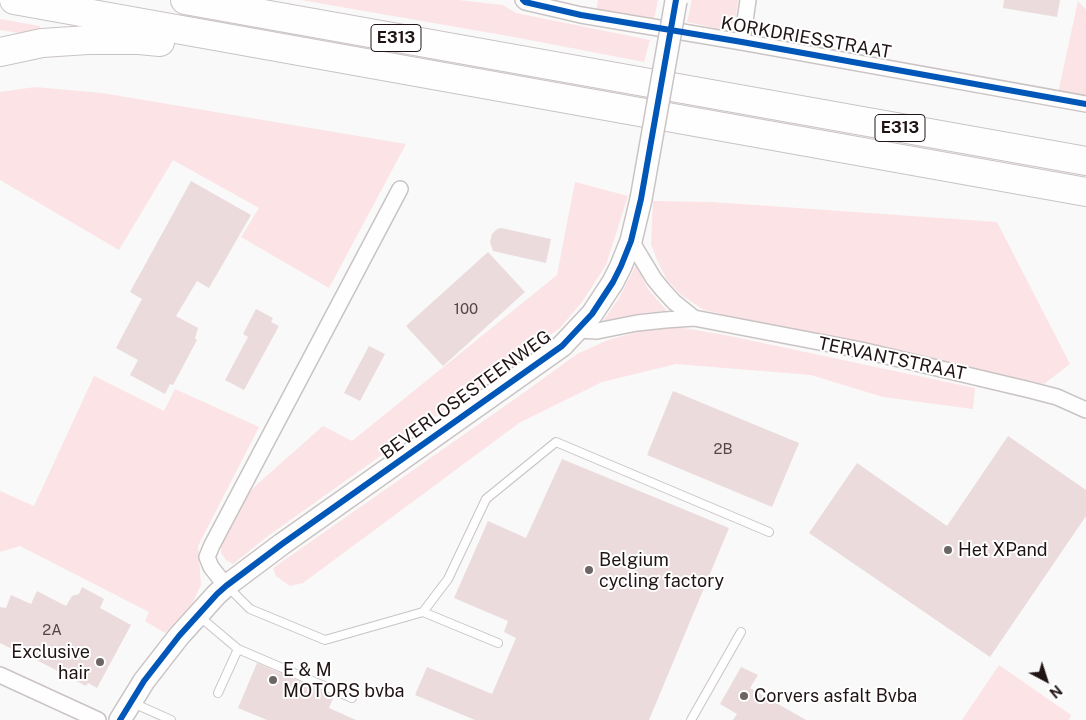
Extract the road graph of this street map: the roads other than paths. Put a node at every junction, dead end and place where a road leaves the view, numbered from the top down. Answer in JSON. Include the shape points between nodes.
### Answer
{"nodes":[{"id":1,"x":14,"y":0,"type":"edge"},
{"id":2,"x":185,"y":0,"type":"edge"},
{"id":3,"x":522,"y":0,"type":"edge"},
{"id":4,"x":748,"y":0,"type":"edge"},
{"id":5,"x":676,"y":1,"type":"edge"},
{"id":6,"x":198,"y":33,"type":"junction"},
{"id":7,"x":742,"y":42,"type":"junction"},
{"id":8,"x":19,"y":45,"type":"edge"},
{"id":9,"x":1086,"y":104,"type":"edge"},
{"id":10,"x":1086,"y":161,"type":"edge"},
{"id":11,"x":400,"y":189,"type":"dead end"},
{"id":12,"x":1086,"y":192,"type":"edge"},
{"id":13,"x":631,"y":240,"type":"junction"},
{"id":14,"x":694,"y":318,"type":"junction"},
{"id":15,"x":578,"y":330,"type":"junction"},
{"id":16,"x":1086,"y":410,"type":"edge"},
{"id":17,"x":769,"y":532,"type":"dead end"},
{"id":18,"x":226,"y":586,"type":"junction"},
{"id":19,"x":423,"y":612,"type":"junction"},
{"id":20,"x":198,"y":615,"type":"junction"},
{"id":21,"x":741,"y":632,"type":"dead end"},
{"id":22,"x":498,"y":643,"type":"dead end"},
{"id":23,"x":238,"y":649,"type":"junction"},
{"id":24,"x":0,"y":675,"type":"edge"},
{"id":25,"x":218,"y":693,"type":"dead end"},
{"id":26,"x":352,"y":698,"type":"dead end"},
{"id":27,"x":131,"y":702,"type":"junction"},
{"id":28,"x":98,"y":720,"type":"edge"},
{"id":29,"x":120,"y":720,"type":"edge"},
{"id":30,"x":171,"y":720,"type":"edge"},
{"id":31,"x":691,"y":720,"type":"edge"}],
"edges":[{"from":1,"to":6,"type":"highway","number":"E313"},
{"from":2,"to":10,"type":"highway","number":"E313"},
{"from":3,"to":7,"type":"street","name":"KORKDRIESSTRAAT","via":[[581,15]]},
{"from":4,"to":7,"type":"street"},
{"from":5,"to":13,"type":"street","name":"BEVERLOSESTEENWEG","bridge":true},
{"from":6,"to":8,"type":"highway","via":[[166,43],[114,39]]},
{"from":6,"to":12,"type":"highway","number":"E313"},
{"from":7,"to":9,"type":"street","name":"KORKDRIESSTRAAT"},
{"from":11,"to":18,"type":"street","via":[[212,545],[207,557]]},
{"from":13,"to":14,"type":"street","name":"TERVANTSTRAAT","via":[[663,290]]},
{"from":13,"to":15,"type":"street","name":"BEVERLOSESTEENWEG","via":[[613,282]]},
{"from":14,"to":15,"type":"street","name":"TERVANTSTRAAT","via":[[637,323],[597,331]]},
{"from":14,"to":16,"type":"street","name":"TERVANTSTRAAT","via":[[861,350],[1057,397]]},
{"from":15,"to":18,"type":"street","name":"BEVERLOSESTEENWEG","via":[[539,363]]},
{"from":17,"to":19,"type":"lane","via":[[556,442],[486,499],[448,579]]},
{"from":18,"to":19,"type":"lane","via":[[250,609],[324,640]]},
{"from":18,"to":20,"type":"street","name":"BEVERLOSESTEENWEG"},
{"from":19,"to":22,"type":"lane"},
{"from":20,"to":23,"type":"lane"},
{"from":20,"to":27,"type":"street","name":"BEVERLOSESTEENWEG","via":[[150,673]]},
{"from":21,"to":31,"type":"lane"},
{"from":23,"to":25,"type":"lane"},
{"from":23,"to":26,"type":"lane"},
{"from":24,"to":28,"type":"street"},
{"from":27,"to":29,"type":"street","name":"BEVERLOSESTEENWEG"},
{"from":27,"to":30,"type":"lane"}]}
